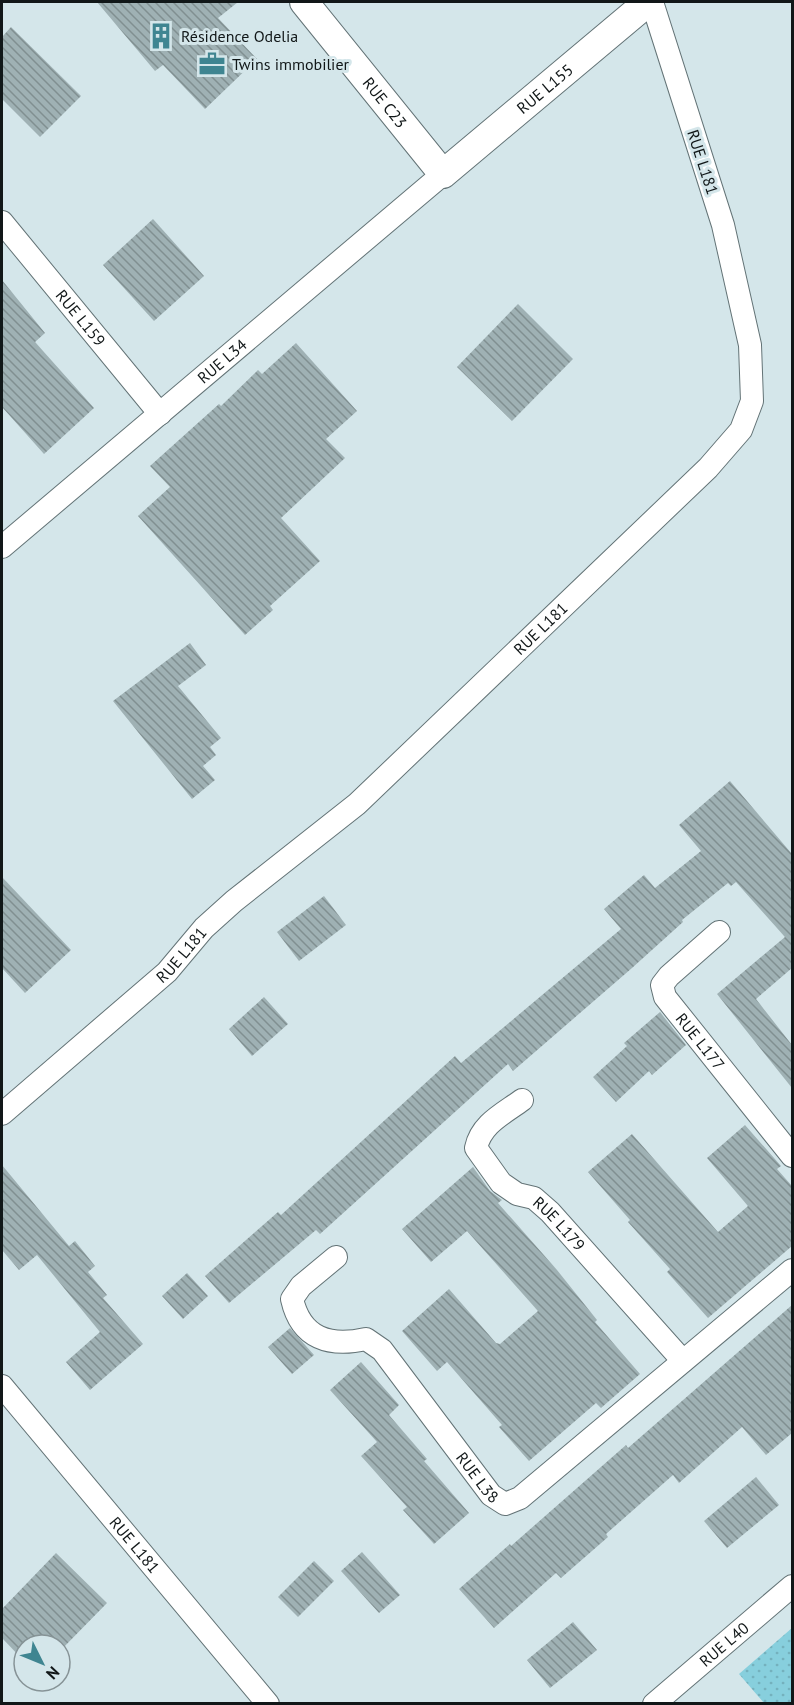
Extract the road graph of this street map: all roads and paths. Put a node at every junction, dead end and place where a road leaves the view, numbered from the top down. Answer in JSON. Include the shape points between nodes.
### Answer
{"nodes":[{"id":1,"x":304,"y":2,"type":"edge"},
{"id":2,"x":650,"y":2,"type":"edge"},
{"id":3,"x":443,"y":174,"type":"junction"},
{"id":4,"x":2,"y":222,"type":"edge"},
{"id":5,"x":160,"y":414,"type":"junction"},
{"id":6,"x":2,"y":547,"type":"edge"},
{"id":7,"x":719,"y":932,"type":"dead end"},
{"id":8,"x":522,"y":1100,"type":"dead end"},
{"id":9,"x":2,"y":1114,"type":"edge"},
{"id":10,"x":792,"y":1155,"type":"edge"},
{"id":11,"x":336,"y":1257,"type":"dead end"},
{"id":12,"x":792,"y":1270,"type":"edge"},
{"id":13,"x":683,"y":1361,"type":"junction"},
{"id":14,"x":2,"y":1386,"type":"edge"},
{"id":15,"x":792,"y":1586,"type":"edge"},
{"id":16,"x":268,"y":1704,"type":"edge"},
{"id":17,"x":654,"y":1704,"type":"edge"}],
"edges":[{"from":1,"to":3,"type":"street","name":"RUE C23"},
{"from":2,"to":3,"type":"street","name":"RUE L155"},
{"from":2,"to":9,"type":"street","name":"RUE L181","via":[[723,225],[750,345],[753,401],[741,430],[674,501],[357,804],[204,928],[167,972]]},
{"from":3,"to":5,"type":"street","name":"RUE L34"},
{"from":4,"to":5,"type":"street","name":"RUE L159"},
{"from":5,"to":6,"type":"street","name":"RUE L34"},
{"from":7,"to":10,"type":"street","name":"RUE L177","via":[[669,976],[662,985],[665,997]]},
{"from":8,"to":13,"type":"street","name":"RUE L179","via":[[479,1135],[476,1148],[501,1183],[517,1194],[534,1198],[550,1212]]},
{"from":11,"to":13,"type":"street","name":"RUE L38","via":[[301,1286],[292,1299],[295,1313],[315,1337],[349,1342],[366,1339],[382,1350],[491,1495],[505,1504],[520,1498]]},
{"from":12,"to":13,"type":"street","name":"RUE L38"},
{"from":14,"to":16,"type":"street","name":"RUE L181"},
{"from":15,"to":17,"type":"street","name":"RUE L40"}]}
